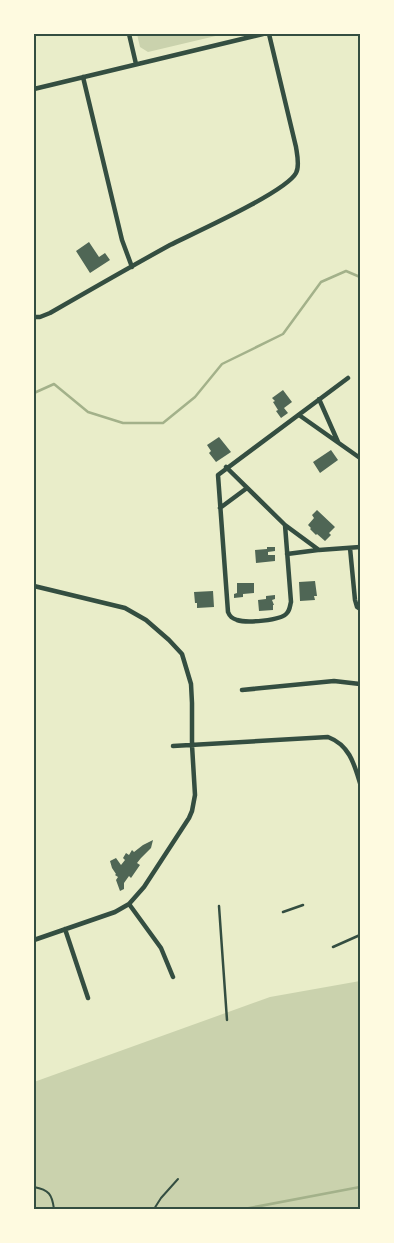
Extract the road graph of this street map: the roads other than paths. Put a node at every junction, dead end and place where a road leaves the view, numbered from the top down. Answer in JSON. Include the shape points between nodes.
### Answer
{"nodes":[{"id":1,"x":129,"y":34,"type":"edge"},
{"id":2,"x":263,"y":34,"type":"edge"},
{"id":3,"x":269,"y":34,"type":"edge"},
{"id":4,"x":136,"y":64,"type":"junction"},
{"id":5,"x":83,"y":77,"type":"junction"},
{"id":6,"x":34,"y":89,"type":"edge"},
{"id":7,"x":132,"y":267,"type":"junction"},
{"id":8,"x":34,"y":317,"type":"edge"},
{"id":9,"x":348,"y":378,"type":"dead end"},
{"id":10,"x":319,"y":399,"type":"junction"},
{"id":11,"x":299,"y":415,"type":"junction"},
{"id":12,"x":338,"y":443,"type":"junction"},
{"id":13,"x":360,"y":458,"type":"edge"},
{"id":14,"x":226,"y":467,"type":"junction"},
{"id":15,"x":247,"y":488,"type":"junction"},
{"id":16,"x":220,"y":508,"type":"junction"},
{"id":17,"x":285,"y":525,"type":"junction"},
{"id":18,"x":360,"y":547,"type":"edge"},
{"id":19,"x":350,"y":548,"type":"junction"},
{"id":20,"x":319,"y":550,"type":"junction"},
{"id":21,"x":287,"y":554,"type":"junction"},
{"id":22,"x":34,"y":586,"type":"edge"},
{"id":23,"x":360,"y":609,"type":"edge"},
{"id":24,"x":360,"y":684,"type":"edge"},
{"id":25,"x":242,"y":690,"type":"dead end"},
{"id":26,"x":192,"y":745,"type":"junction"},
{"id":27,"x":174,"y":746,"type":"dead end"},
{"id":28,"x":360,"y":783,"type":"edge"},
{"id":29,"x":129,"y":904,"type":"junction"},
{"id":30,"x":303,"y":905,"type":"dead end"},
{"id":31,"x":219,"y":906,"type":"dead end"},
{"id":32,"x":282,"y":912,"type":"dead end"},
{"id":33,"x":65,"y":929,"type":"junction"},
{"id":34,"x":360,"y":934,"type":"edge"},
{"id":35,"x":34,"y":940,"type":"edge"},
{"id":36,"x":333,"y":947,"type":"dead end"},
{"id":37,"x":174,"y":977,"type":"dead end"},
{"id":38,"x":88,"y":998,"type":"dead end"},
{"id":39,"x":227,"y":1020,"type":"dead end"}],
"edges":[{"from":1,"to":4,"type":"street"},
{"from":2,"to":4,"type":"street"},
{"from":3,"to":7,"type":"street","via":[[296,146],[297,172],[279,188]]},
{"from":4,"to":5,"type":"street"},
{"from":5,"to":6,"type":"street"},
{"from":5,"to":7,"type":"street","via":[[122,240]]},
{"from":7,"to":8,"type":"street","via":[[50,313]]},
{"from":9,"to":10,"type":"street"},
{"from":10,"to":11,"type":"street"},
{"from":10,"to":12,"type":"street"},
{"from":11,"to":12,"type":"street"},
{"from":11,"to":14,"type":"street"},
{"from":12,"to":13,"type":"street"},
{"from":14,"to":15,"type":"street"},
{"from":14,"to":16,"type":"street","via":[[218,477]]},
{"from":15,"to":16,"type":"street"},
{"from":15,"to":17,"type":"street"},
{"from":16,"to":21,"type":"street","via":[[230,617],[238,621],[262,621],[282,618],[289,612]]},
{"from":17,"to":20,"type":"street"},
{"from":17,"to":21,"type":"street"},
{"from":18,"to":19,"type":"street"},
{"from":19,"to":20,"type":"street"},
{"from":19,"to":23,"type":"street","via":[[355,600]]},
{"from":20,"to":21,"type":"street"},
{"from":22,"to":26,"type":"street","via":[[125,608],[170,640],[182,654],[189,676]]},
{"from":24,"to":25,"type":"street","via":[[334,681]]},
{"from":26,"to":27,"type":"street"},
{"from":26,"to":28,"type":"street","via":[[328,737],[350,754]]},
{"from":26,"to":29,"type":"street","via":[[195,795],[192,810],[144,887]]},
{"from":29,"to":33,"type":"street"},
{"from":29,"to":37,"type":"street","via":[[161,948]]},
{"from":30,"to":32,"type":"lane"},
{"from":31,"to":39,"type":"lane"},
{"from":33,"to":35,"type":"street"},
{"from":33,"to":38,"type":"street"},
{"from":34,"to":36,"type":"lane"}]}
